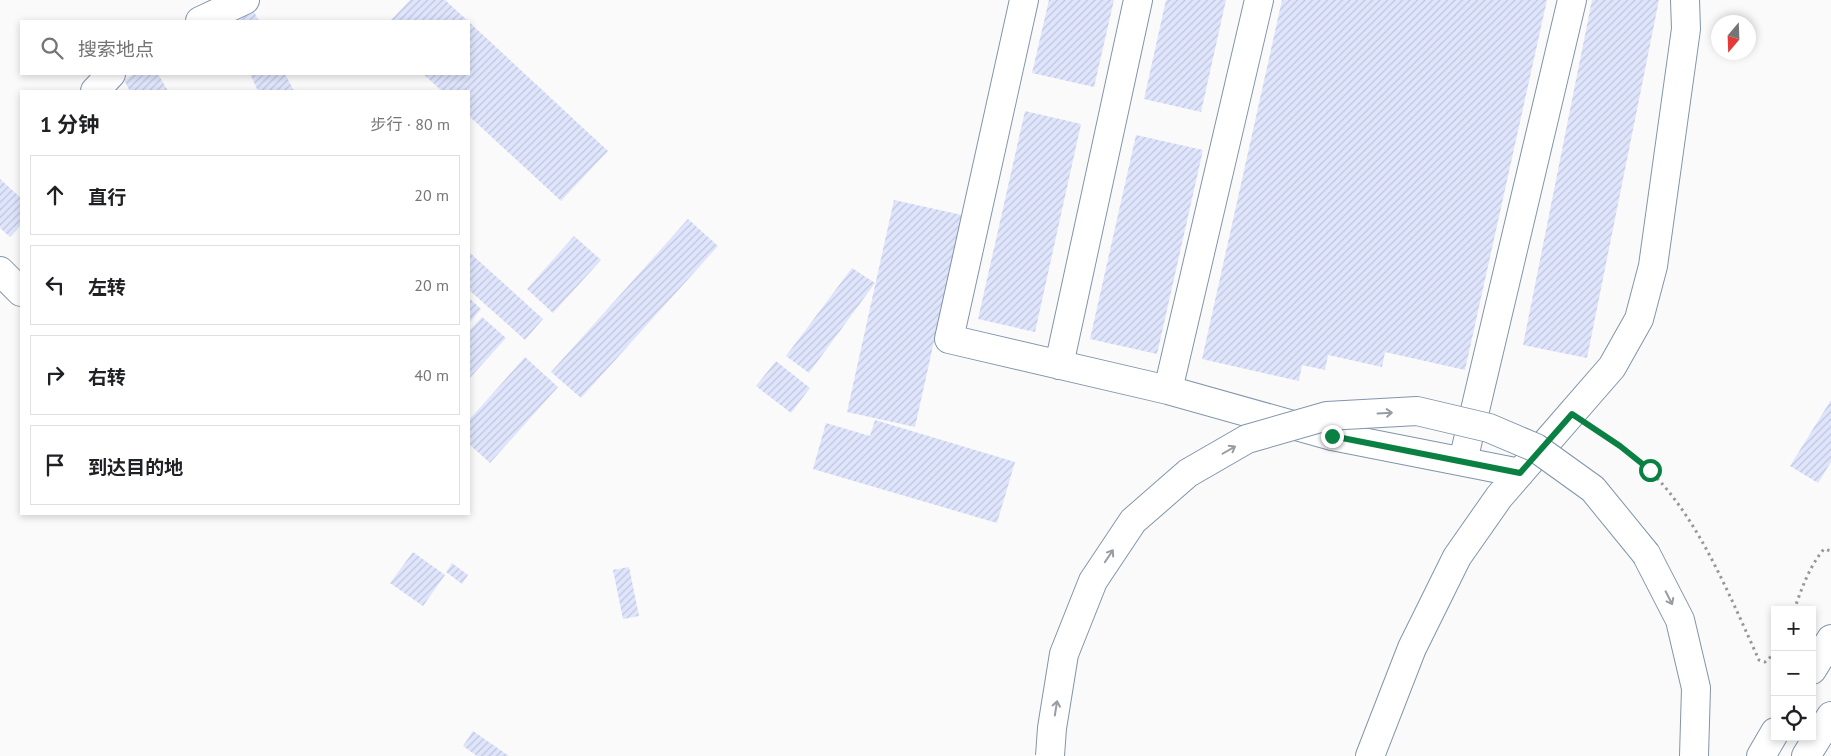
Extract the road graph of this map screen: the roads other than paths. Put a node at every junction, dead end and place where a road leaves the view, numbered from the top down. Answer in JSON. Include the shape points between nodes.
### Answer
{"nodes":[{"id":1,"x":245,"y":0,"type":"edge"},
{"id":2,"x":1024,"y":0,"type":"edge"},
{"id":3,"x":1138,"y":0,"type":"edge"},
{"id":4,"x":1259,"y":0,"type":"edge"},
{"id":5,"x":1572,"y":0,"type":"edge"},
{"id":6,"x":1685,"y":0,"type":"edge"},
{"id":7,"x":202,"y":20,"type":"edge"},
{"id":8,"x":110,"y":75,"type":"edge"},
{"id":9,"x":96,"y":90,"type":"edge"},
{"id":10,"x":0,"y":271,"type":"edge"},
{"id":11,"x":20,"y":291,"type":"edge"},
{"id":12,"x":1059,"y":365,"type":"junction"},
{"id":13,"x":1168,"y":390,"type":"junction"},
{"id":14,"x":1463,"y":461,"type":"junction"},
{"id":15,"x":1520,"y":473,"type":"junction"},
{"id":16,"x":1831,"y":639,"type":"edge"},
{"id":17,"x":1816,"y":663,"type":"edge"},
{"id":18,"x":1831,"y":716,"type":"edge"},
{"id":19,"x":1771,"y":738,"type":"edge"},
{"id":20,"x":1050,"y":756,"type":"edge"},
{"id":21,"x":1370,"y":756,"type":"edge"},
{"id":22,"x":1694,"y":756,"type":"edge"},
{"id":23,"x":1760,"y":756,"type":"edge"},
{"id":24,"x":1806,"y":756,"type":"edge"}],
"edges":[{"from":1,"to":7,"type":"street"},
{"from":2,"to":12,"type":"street","via":[[949,339]]},
{"from":3,"to":12,"type":"street"},
{"from":4,"to":13,"type":"street"},
{"from":5,"to":14,"type":"street"},
{"from":6,"to":15,"type":"street","via":[[1686,29],[1653,266],[1639,319],[1612,367]]},
{"from":8,"to":9,"type":"street"},
{"from":10,"to":11,"type":"street"},
{"from":12,"to":13,"type":"street"},
{"from":13,"to":14,"type":"street","via":[[1332,436]]},
{"from":14,"to":15,"type":"street"},
{"from":15,"to":21,"type":"street","via":[[1499,496],[1457,557],[1412,648]]},
{"from":16,"to":17,"type":"street"},
{"from":18,"to":24,"type":"street"},
{"from":19,"to":23,"type":"street"},
{"from":20,"to":22,"type":"street","one_way":true,"bridge":true,"via":[[1064,654],[1093,580],[1133,521],[1188,473],[1247,439],[1326,416],[1417,411],[1489,428],[1536,448],[1593,488],[1646,554],[1680,620],[1696,688]]}]}
